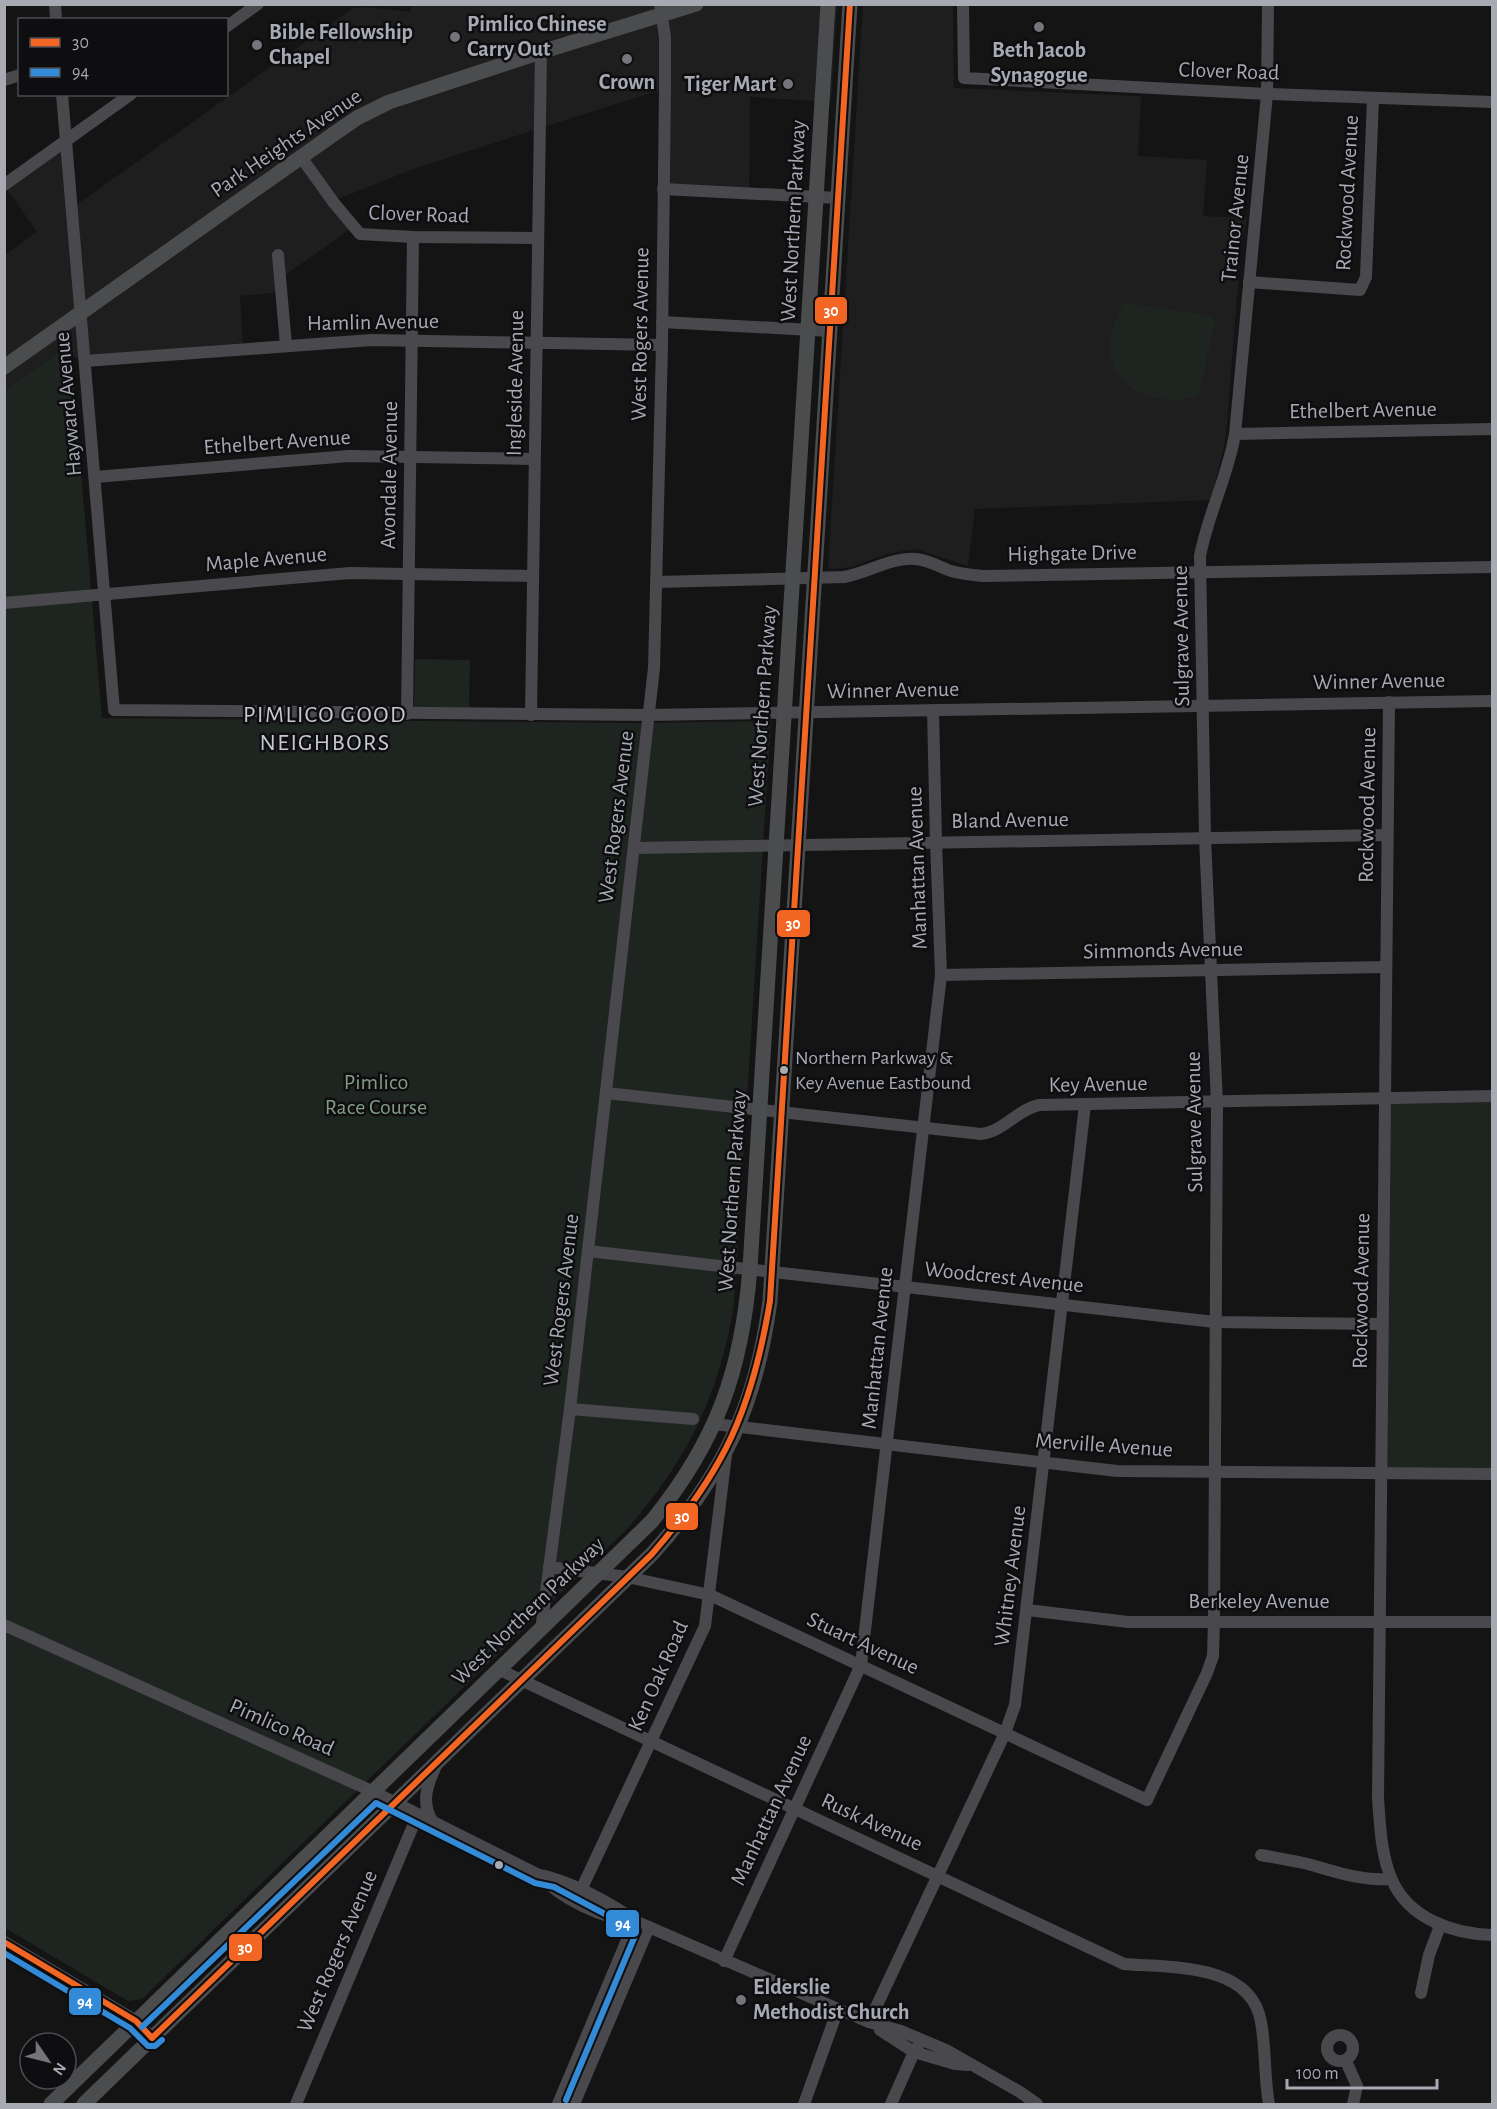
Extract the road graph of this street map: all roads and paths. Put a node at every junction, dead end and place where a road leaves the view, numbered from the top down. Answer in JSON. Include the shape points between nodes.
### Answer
{"nodes":[{"id":1,"x":258,"y":4,"type":"edge"},
{"id":2,"x":696,"y":4,"type":"edge"},
{"id":3,"x":828,"y":4,"type":"edge"},
{"id":4,"x":850,"y":4,"type":"edge"},
{"id":5,"x":963,"y":4,"type":"edge"},
{"id":6,"x":1268,"y":4,"type":"edge"},
{"id":7,"x":661,"y":10,"type":"edge"},
{"id":8,"x":228,"y":26,"type":"edge"},
{"id":9,"x":541,"y":52,"type":"junction"},
{"id":10,"x":1267,"y":94,"type":"junction"},
{"id":11,"x":62,"y":96,"type":"edge"},
{"id":12,"x":128,"y":96,"type":"edge"},
{"id":13,"x":1373,"y":98,"type":"junction"},
{"id":14,"x":1492,"y":102,"type":"edge"},
{"id":15,"x":66,"y":141,"type":"junction"},
{"id":16,"x":301,"y":156,"type":"junction"},
{"id":17,"x":4,"y":185,"type":"edge"},
{"id":18,"x":663,"y":189,"type":"junction"},
{"id":19,"x":818,"y":197,"type":"junction"},
{"id":20,"x":838,"y":198,"type":"junction"},
{"id":21,"x":413,"y":237,"type":"junction"},
{"id":22,"x":538,"y":238,"type":"junction"},
{"id":23,"x":278,"y":255,"type":"dead end"},
{"id":24,"x":1250,"y":282,"type":"junction"},
{"id":25,"x":81,"y":312,"type":"junction"},
{"id":26,"x":662,"y":322,"type":"junction"},
{"id":27,"x":809,"y":330,"type":"junction"},
{"id":28,"x":830,"y":331,"type":"junction"},
{"id":29,"x":412,"y":340,"type":"junction"},
{"id":30,"x":537,"y":342,"type":"junction"},
{"id":31,"x":286,"y":345,"type":"junction"},
{"id":32,"x":662,"y":345,"type":"junction"},
{"id":33,"x":85,"y":361,"type":"junction"},
{"id":34,"x":4,"y":367,"type":"edge"},
{"id":35,"x":1492,"y":429,"type":"edge"},
{"id":36,"x":1235,"y":434,"type":"junction"},
{"id":37,"x":411,"y":457,"type":"junction"},
{"id":38,"x":534,"y":459,"type":"junction"},
{"id":39,"x":95,"y":477,"type":"junction"},
{"id":40,"x":1492,"y":567,"type":"edge"},
{"id":41,"x":1201,"y":572,"type":"junction"},
{"id":42,"x":408,"y":574,"type":"junction"},
{"id":43,"x":532,"y":576,"type":"junction"},
{"id":44,"x":793,"y":580,"type":"junction"},
{"id":45,"x":815,"y":580,"type":"junction"},
{"id":46,"x":657,"y":582,"type":"junction"},
{"id":47,"x":104,"y":594,"type":"junction"},
{"id":48,"x":4,"y":603,"type":"edge"},
{"id":49,"x":1492,"y":701,"type":"edge"},
{"id":50,"x":1389,"y":702,"type":"junction"},
{"id":51,"x":1203,"y":705,"type":"junction"},
{"id":52,"x":933,"y":710,"type":"junction"},
{"id":53,"x":114,"y":711,"type":"joint"},
{"id":54,"x":807,"y":712,"type":"junction"},
{"id":55,"x":784,"y":713,"type":"junction"},
{"id":56,"x":407,"y":714,"type":"junction"},
{"id":57,"x":531,"y":715,"type":"junction"},
{"id":58,"x":649,"y":715,"type":"junction"},
{"id":59,"x":1388,"y":835,"type":"junction"},
{"id":60,"x":1205,"y":838,"type":"junction"},
{"id":61,"x":936,"y":842,"type":"junction"},
{"id":62,"x":776,"y":845,"type":"junction"},
{"id":63,"x":799,"y":845,"type":"junction"},
{"id":64,"x":634,"y":848,"type":"junction"},
{"id":65,"x":1386,"y":967,"type":"junction"},
{"id":66,"x":1211,"y":971,"type":"junction"},
{"id":67,"x":941,"y":975,"type":"junction"},
{"id":68,"x":606,"y":1093,"type":"junction"},
{"id":69,"x":1492,"y":1096,"type":"edge"},
{"id":70,"x":1384,"y":1098,"type":"junction"},
{"id":71,"x":1217,"y":1103,"type":"junction"},
{"id":72,"x":1084,"y":1105,"type":"junction"},
{"id":73,"x":760,"y":1111,"type":"junction"},
{"id":74,"x":782,"y":1113,"type":"junction"},
{"id":75,"x":923,"y":1128,"type":"junction"},
{"id":76,"x":588,"y":1251,"type":"junction"},
{"id":77,"x":750,"y":1268,"type":"junction"},
{"id":78,"x":772,"y":1270,"type":"junction"},
{"id":79,"x":905,"y":1287,"type":"junction"},
{"id":80,"x":1062,"y":1304,"type":"junction"},
{"id":81,"x":1215,"y":1322,"type":"junction"},
{"id":82,"x":1382,"y":1324,"type":"junction"},
{"id":83,"x":570,"y":1408,"type":"junction"},
{"id":84,"x":693,"y":1419,"type":"dead end"},
{"id":85,"x":714,"y":1424,"type":"junction"},
{"id":86,"x":738,"y":1427,"type":"junction"},
{"id":87,"x":888,"y":1445,"type":"junction"},
{"id":88,"x":726,"y":1451,"type":"junction"},
{"id":89,"x":1044,"y":1463,"type":"junction"},
{"id":90,"x":1215,"y":1473,"type":"junction"},
{"id":91,"x":1381,"y":1474,"type":"junction"},
{"id":92,"x":1492,"y":1474,"type":"edge"},
{"id":93,"x":549,"y":1567,"type":"junction"},
{"id":94,"x":600,"y":1574,"type":"junction"},
{"id":95,"x":627,"y":1577,"type":"junction"},
{"id":96,"x":710,"y":1595,"type":"junction"},
{"id":97,"x":1027,"y":1610,"type":"junction"},
{"id":98,"x":1214,"y":1621,"type":"junction"},
{"id":99,"x":1381,"y":1622,"type":"junction"},
{"id":100,"x":1492,"y":1622,"type":"edge"},
{"id":101,"x":4,"y":1625,"type":"edge"},
{"id":102,"x":541,"y":1630,"type":"junction"},
{"id":103,"x":861,"y":1665,"type":"junction"},
{"id":104,"x":500,"y":1670,"type":"junction"},
{"id":105,"x":521,"y":1680,"type":"junction"},
{"id":106,"x":1005,"y":1733,"type":"junction"},
{"id":107,"x":652,"y":1742,"type":"junction"},
{"id":108,"x":440,"y":1759,"type":"junction"},
{"id":109,"x":374,"y":1792,"type":"junction"},
{"id":110,"x":1147,"y":1800,"type":"joint"},
{"id":111,"x":395,"y":1803,"type":"junction"},
{"id":112,"x":795,"y":1809,"type":"junction"},
{"id":113,"x":418,"y":1814,"type":"junction"},
{"id":114,"x":432,"y":1821,"type":"junction"},
{"id":115,"x":1261,"y":1855,"type":"dead end"},
{"id":116,"x":539,"y":1875,"type":"junction"},
{"id":117,"x":937,"y":1876,"type":"junction"},
{"id":118,"x":1391,"y":1879,"type":"junction"},
{"id":119,"x":581,"y":1890,"type":"junction"},
{"id":120,"x":583,"y":1904,"type":"junction"},
{"id":121,"x":635,"y":1921,"type":"junction"},
{"id":122,"x":1440,"y":1926,"type":"junction"},
{"id":123,"x":649,"y":1927,"type":"junction"},
{"id":124,"x":1492,"y":1935,"type":"edge"},
{"id":125,"x":4,"y":1942,"type":"edge"},
{"id":126,"x":724,"y":1961,"type":"junction"},
{"id":127,"x":1421,"y":1993,"type":"dead end"},
{"id":128,"x":838,"y":2009,"type":"junction"},
{"id":129,"x":136,"y":2021,"type":"junction"},
{"id":130,"x":869,"y":2022,"type":"junction"},
{"id":131,"x":152,"y":2038,"type":"junction"},
{"id":132,"x":922,"y":2041,"type":"junction"},
{"id":133,"x":914,"y":2052,"type":"junction"},
{"id":134,"x":1346,"y":2061,"type":"dead end"},
{"id":135,"x":972,"y":2065,"type":"junction"},
{"id":136,"x":51,"y":2104,"type":"edge"},
{"id":137,"x":84,"y":2104,"type":"edge"},
{"id":138,"x":296,"y":2104,"type":"edge"},
{"id":139,"x":558,"y":2104,"type":"edge"},
{"id":140,"x":574,"y":2104,"type":"edge"},
{"id":141,"x":804,"y":2104,"type":"edge"},
{"id":142,"x":891,"y":2104,"type":"edge"},
{"id":143,"x":1036,"y":2104,"type":"edge"},
{"id":144,"x":1269,"y":2104,"type":"edge"},
{"id":145,"x":1353,"y":2104,"type":"edge"}],
"edges":[{"from":1,"to":8,"type":"street"},
{"from":2,"to":7,"type":"main road","name":"Park Heights Avenue"},
{"from":3,"to":19,"type":"main road","name":"West Northern Parkway"},
{"from":4,"to":20,"type":"main road","name":"West Northern Parkway"},
{"from":5,"to":10,"type":"street","name":"Clover Road","via":[[964,78]]},
{"from":6,"to":10,"type":"street","name":"Trainor Avenue"},
{"from":7,"to":9,"type":"main road","name":"Park Heights Avenue"},
{"from":7,"to":18,"type":"street","name":"West Rogers Avenue","via":[[665,37]]},
{"from":9,"to":16,"type":"main road","name":"Park Heights Avenue","via":[[389,102],[357,118]]},
{"from":9,"to":22,"type":"street","name":"Ingleside Avenue"},
{"from":10,"to":13,"type":"street","name":"Clover Road"},
{"from":10,"to":24,"type":"street","name":"Trainor Avenue"},
{"from":11,"to":15,"type":"street","name":"Hayward Avenue"},
{"from":12,"to":15,"type":"street"},
{"from":13,"to":14,"type":"street","name":"Clover Road"},
{"from":13,"to":24,"type":"street","name":"Rockwood Avenue","via":[[1366,277],[1360,290]]},
{"from":15,"to":17,"type":"street"},
{"from":15,"to":25,"type":"street","name":"Hayward Avenue"},
{"from":16,"to":21,"type":"street","name":"Clover Road","via":[[356,232],[367,236]]},
{"from":16,"to":25,"type":"main road","name":"Park Heights Avenue"},
{"from":18,"to":19,"type":"street"},
{"from":18,"to":26,"type":"street","name":"West Rogers Avenue"},
{"from":19,"to":20,"type":"street"},
{"from":19,"to":27,"type":"main road","name":"West Northern Parkway"},
{"from":20,"to":28,"type":"main road","name":"West Northern Parkway"},
{"from":21,"to":22,"type":"street","name":"Clover Road"},
{"from":21,"to":29,"type":"street","name":"Avondale Avenue"},
{"from":22,"to":30,"type":"street","name":"Ingleside Avenue"},
{"from":23,"to":31,"type":"street"},
{"from":24,"to":36,"type":"street","name":"Trainor Avenue"},
{"from":25,"to":33,"type":"street","name":"Hayward Avenue"},
{"from":25,"to":34,"type":"main road","name":"Park Heights Avenue"},
{"from":26,"to":27,"type":"street"},
{"from":26,"to":32,"type":"street","name":"West Rogers Avenue"},
{"from":27,"to":28,"type":"street"},
{"from":27,"to":44,"type":"main road","name":"West Northern Parkway"},
{"from":28,"to":45,"type":"main road","name":"West Northern Parkway"},
{"from":29,"to":30,"type":"street","name":"Hamlin Avenue"},
{"from":29,"to":31,"type":"street","name":"Hamlin Avenue"},
{"from":29,"to":37,"type":"street","name":"Avondale Avenue"},
{"from":30,"to":32,"type":"street","name":"Hamlin Avenue"},
{"from":30,"to":38,"type":"street","name":"Ingleside Avenue"},
{"from":31,"to":33,"type":"street","name":"Hamlin Avenue"},
{"from":32,"to":46,"type":"street","name":"West Rogers Avenue"},
{"from":33,"to":39,"type":"street","name":"Hayward Avenue"},
{"from":35,"to":36,"type":"street","name":"Ethelbert Avenue"},
{"from":36,"to":41,"type":"street","name":"Sulgrave Avenue","via":[[1203,542]]},
{"from":37,"to":38,"type":"street","name":"Ethelbert Avenue"},
{"from":37,"to":39,"type":"street","name":"Ethelbert Avenue","via":[[349,456]]},
{"from":37,"to":42,"type":"street","name":"Avondale Avenue"},
{"from":38,"to":43,"type":"street","name":"Ingleside Avenue"},
{"from":39,"to":47,"type":"street","name":"Hayward Avenue"},
{"from":40,"to":41,"type":"street","name":"Highgate Drive"},
{"from":41,"to":45,"type":"street","name":"Highgate Drive","via":[[983,576],[962,574],[926,560],[905,559],[857,575]]},
{"from":41,"to":51,"type":"street","name":"Sulgrave Avenue"},
{"from":42,"to":43,"type":"street","name":"Maple Avenue"},
{"from":42,"to":47,"type":"street","name":"Maple Avenue","via":[[335,574]]},
{"from":42,"to":56,"type":"street","name":"Avondale Avenue"},
{"from":43,"to":57,"type":"street","name":"Ingleside Avenue"},
{"from":44,"to":45,"type":"street","name":"Highgate Drive"},
{"from":44,"to":46,"type":"street","name":"Highgate Drive"},
{"from":44,"to":55,"type":"main road","name":"West Northern Parkway"},
{"from":45,"to":54,"type":"main road","name":"West Northern Parkway"},
{"from":46,"to":58,"type":"street","name":"West Rogers Avenue"},
{"from":47,"to":48,"type":"street","name":"Maple Avenue"},
{"from":47,"to":53,"type":"street","name":"Hayward Avenue"},
{"from":49,"to":50,"type":"street","name":"Winner Avenue"},
{"from":50,"to":51,"type":"street","name":"Winner Avenue"},
{"from":50,"to":59,"type":"street","name":"Rockwood Avenue"},
{"from":51,"to":52,"type":"street","name":"Winner Avenue"},
{"from":51,"to":60,"type":"street","name":"Sulgrave Avenue"},
{"from":52,"to":54,"type":"street","name":"Winner Avenue"},
{"from":52,"to":61,"type":"street","name":"Manhattan Avenue"},
{"from":53,"to":56,"type":"street","name":"Winner Avenue"},
{"from":54,"to":55,"type":"street","name":"Winner Avenue"},
{"from":54,"to":63,"type":"main road","name":"West Northern Parkway"},
{"from":55,"to":58,"type":"street","name":"Winner Avenue"},
{"from":55,"to":62,"type":"main road","name":"West Northern Parkway"},
{"from":56,"to":57,"type":"street","name":"Winner Avenue"},
{"from":57,"to":58,"type":"street","name":"Winner Avenue"},
{"from":58,"to":64,"type":"street","name":"West Rogers Avenue"},
{"from":59,"to":60,"type":"street","name":"Bland Avenue"},
{"from":59,"to":65,"type":"street","name":"Rockwood Avenue"},
{"from":60,"to":61,"type":"street","name":"Bland Avenue"},
{"from":60,"to":66,"type":"street","name":"Sulgrave Avenue"},
{"from":61,"to":63,"type":"street","name":"Bland Avenue"},
{"from":61,"to":67,"type":"street","name":"Manhattan Avenue"},
{"from":62,"to":63,"type":"street","name":"Bland Avenue"},
{"from":62,"to":64,"type":"street","name":"Bland Avenue"},
{"from":62,"to":73,"type":"main road","name":"West Northern Parkway"},
{"from":63,"to":74,"type":"main road","name":"West Northern Parkway"},
{"from":64,"to":68,"type":"street","name":"West Rogers Avenue"},
{"from":65,"to":66,"type":"street","name":"Simmonds Avenue"},
{"from":65,"to":70,"type":"street","name":"Rockwood Avenue"},
{"from":66,"to":67,"type":"street","name":"Simmonds Avenue"},
{"from":66,"to":71,"type":"street","name":"Sulgrave Avenue"},
{"from":67,"to":75,"type":"street","name":"Manhattan Avenue"},
{"from":68,"to":73,"type":"street","name":"Key Avenue"},
{"from":68,"to":76,"type":"street","name":"West Rogers Avenue"},
{"from":69,"to":70,"type":"street","name":"Key Avenue"},
{"from":70,"to":71,"type":"street","name":"Key Avenue"},
{"from":70,"to":82,"type":"street","name":"Rockwood Avenue"},
{"from":71,"to":72,"type":"street","name":"Key Avenue"},
{"from":71,"to":81,"type":"street","name":"Sulgrave Avenue"},
{"from":72,"to":75,"type":"street","name":"Key Avenue","via":[[1033,1107],[987,1134]]},
{"from":72,"to":80,"type":"street","name":"Whitney Avenue"},
{"from":73,"to":74,"type":"street","name":"Key Avenue"},
{"from":73,"to":77,"type":"main road","name":"West Northern Parkway"},
{"from":74,"to":75,"type":"street","name":"Key Avenue"},
{"from":74,"to":78,"type":"main road","name":"West Northern Parkway"},
{"from":75,"to":79,"type":"street","name":"Manhattan Avenue"},
{"from":76,"to":77,"type":"street","name":"Woodcrest Avenue"},
{"from":76,"to":83,"type":"street","name":"West Rogers Avenue"},
{"from":77,"to":78,"type":"street","name":"Woodcrest Avenue"},
{"from":77,"to":85,"type":"main road","name":"West Northern Parkway","via":[[741,1346]]},
{"from":78,"to":79,"type":"street","name":"Woodcrest Avenue"},
{"from":78,"to":86,"type":"main road","name":"West Northern Parkway","via":[[757,1375]]},
{"from":79,"to":80,"type":"street","name":"Woodcrest Avenue"},
{"from":79,"to":87,"type":"street","name":"Manhattan Avenue"},
{"from":80,"to":81,"type":"street","name":"Woodcrest Avenue"},
{"from":80,"to":89,"type":"street","name":"Whitney Avenue"},
{"from":81,"to":82,"type":"street","name":"Woodcrest Avenue"},
{"from":81,"to":90,"type":"street","name":"Sulgrave Avenue"},
{"from":82,"to":91,"type":"street","name":"Rockwood Avenue"},
{"from":83,"to":84,"type":"street"},
{"from":83,"to":93,"type":"street","name":"West Rogers Avenue"},
{"from":85,"to":86,"type":"street","name":"Merville Avenue"},
{"from":85,"to":94,"type":"main road","name":"West Northern Parkway","via":[[669,1500]]},
{"from":86,"to":87,"type":"street","name":"Merville Avenue"},
{"from":86,"to":88,"type":"main road","name":"West Northern Parkway"},
{"from":87,"to":89,"type":"street","name":"Merville Avenue"},
{"from":87,"to":103,"type":"street","name":"Manhattan Avenue"},
{"from":88,"to":95,"type":"main road","name":"West Northern Parkway","via":[[687,1514]]},
{"from":88,"to":96,"type":"street","name":"Ken Oak Road"},
{"from":89,"to":90,"type":"street","name":"Merville Avenue","via":[[1117,1471]]},
{"from":89,"to":97,"type":"street","name":"Whitney Avenue"},
{"from":90,"to":91,"type":"street","name":"Merville Avenue"},
{"from":90,"to":98,"type":"street","name":"Sulgrave Avenue"},
{"from":91,"to":92,"type":"street","name":"Merville Avenue"},
{"from":91,"to":99,"type":"street","name":"Rockwood Avenue"},
{"from":93,"to":94,"type":"street","name":"Stuart Avenue"},
{"from":93,"to":102,"type":"street","name":"West Rogers Avenue"},
{"from":94,"to":95,"type":"street","name":"Stuart Avenue"},
{"from":94,"to":102,"type":"main road","name":"West Northern Parkway"},
{"from":95,"to":96,"type":"street","name":"Stuart Avenue"},
{"from":95,"to":105,"type":"main road","name":"West Northern Parkway"},
{"from":96,"to":103,"type":"street","name":"Stuart Avenue"},
{"from":96,"to":107,"type":"street","name":"Ken Oak Road","via":[[703,1633]]},
{"from":97,"to":98,"type":"street","name":"Berkeley Avenue","via":[[1112,1621]]},
{"from":97,"to":106,"type":"street","name":"Whitney Avenue","via":[[1015,1706]]},
{"from":98,"to":99,"type":"street","name":"Berkeley Avenue"},
{"from":98,"to":110,"type":"street","name":"Sulgrave Avenue","via":[[1211,1664]]},
{"from":99,"to":100,"type":"street","name":"Berkeley Avenue"},
{"from":99,"to":118,"type":"street","name":"Rockwood Avenue","via":[[1378,1798]]},
{"from":101,"to":109,"type":"street","name":"Pimlico Road"},
{"from":102,"to":104,"type":"main road","name":"West Northern Parkway"},
{"from":103,"to":106,"type":"street","name":"Stuart Avenue"},
{"from":103,"to":112,"type":"street","name":"Manhattan Avenue"},
{"from":104,"to":105,"type":"street","name":"Rusk Avenue"},
{"from":104,"to":109,"type":"main road","name":"West Northern Parkway"},
{"from":105,"to":107,"type":"street","name":"Rusk Avenue"},
{"from":105,"to":108,"type":"main road","name":"West Northern Parkway"},
{"from":106,"to":110,"type":"street","name":"Stuart Avenue"},
{"from":106,"to":117,"type":"street","name":"Whitney Avenue"},
{"from":107,"to":112,"type":"street","name":"Rusk Avenue"},
{"from":107,"to":119,"type":"street","name":"Ken Oak Road"},
{"from":108,"to":111,"type":"main road","name":"West Northern Parkway"},
{"from":108,"to":114,"type":"street","via":[[425,1796]]},
{"from":109,"to":111,"type":"street","name":"Pimlico Road"},
{"from":109,"to":129,"type":"main road","name":"West Northern Parkway"},
{"from":111,"to":113,"type":"street","name":"Pimlico Road"},
{"from":111,"to":131,"type":"main road","name":"West Northern Parkway"},
{"from":112,"to":117,"type":"street","name":"Rusk Avenue"},
{"from":112,"to":126,"type":"street","name":"Manhattan Avenue"},
{"from":113,"to":114,"type":"street","name":"Pimlico Road"},
{"from":113,"to":138,"type":"street","name":"West Rogers Avenue"},
{"from":114,"to":116,"type":"street","name":"Pimlico Road"},
{"from":115,"to":118,"type":"street","via":[[1362,1879]]},
{"from":116,"to":119,"type":"street","name":"Pimlico Road","via":[[557,1878]]},
{"from":116,"to":120,"type":"street","name":"Pimlico Road","via":[[551,1888]]},
{"from":117,"to":130,"type":"street","name":"Whitney Avenue"},
{"from":117,"to":144,"type":"street","name":"Rusk Avenue","via":[[1124,1964],[1200,1970],[1231,1981],[1246,1992],[1261,2020]]},
{"from":118,"to":122,"type":"street","via":[[1407,1901]]},
{"from":119,"to":120,"type":"street"},
{"from":119,"to":121,"type":"street","name":"Pimlico Road"},
{"from":120,"to":121,"type":"street","name":"Pimlico Road","via":[[618,1920]]},
{"from":121,"to":123,"type":"street","name":"Pimlico Road"},
{"from":121,"to":139,"type":"street"},
{"from":122,"to":124,"type":"street"},
{"from":122,"to":127,"type":"street"},
{"from":123,"to":126,"type":"street","name":"Pimlico Road"},
{"from":123,"to":140,"type":"street"},
{"from":125,"to":129,"type":"street"},
{"from":126,"to":128,"type":"street","name":"Pimlico Road"},
{"from":128,"to":130,"type":"street","name":"Pimlico Road"},
{"from":128,"to":141,"type":"street"},
{"from":129,"to":131,"type":"street"},
{"from":129,"to":136,"type":"main road","name":"West Northern Parkway"},
{"from":130,"to":132,"type":"street","name":"Pimlico Road"},
{"from":130,"to":133,"type":"street","name":"Pimlico Road"},
{"from":131,"to":137,"type":"main road","name":"West Northern Parkway"},
{"from":132,"to":133,"type":"street"},
{"from":132,"to":135,"type":"street","name":"Pimlico Road"},
{"from":133,"to":135,"type":"street","name":"Pimlico Road"},
{"from":133,"to":142,"type":"street"},
{"from":134,"to":145,"type":"street","via":[[1357,2086]]},
{"from":135,"to":143,"type":"street","name":"Pimlico Road"}]}
